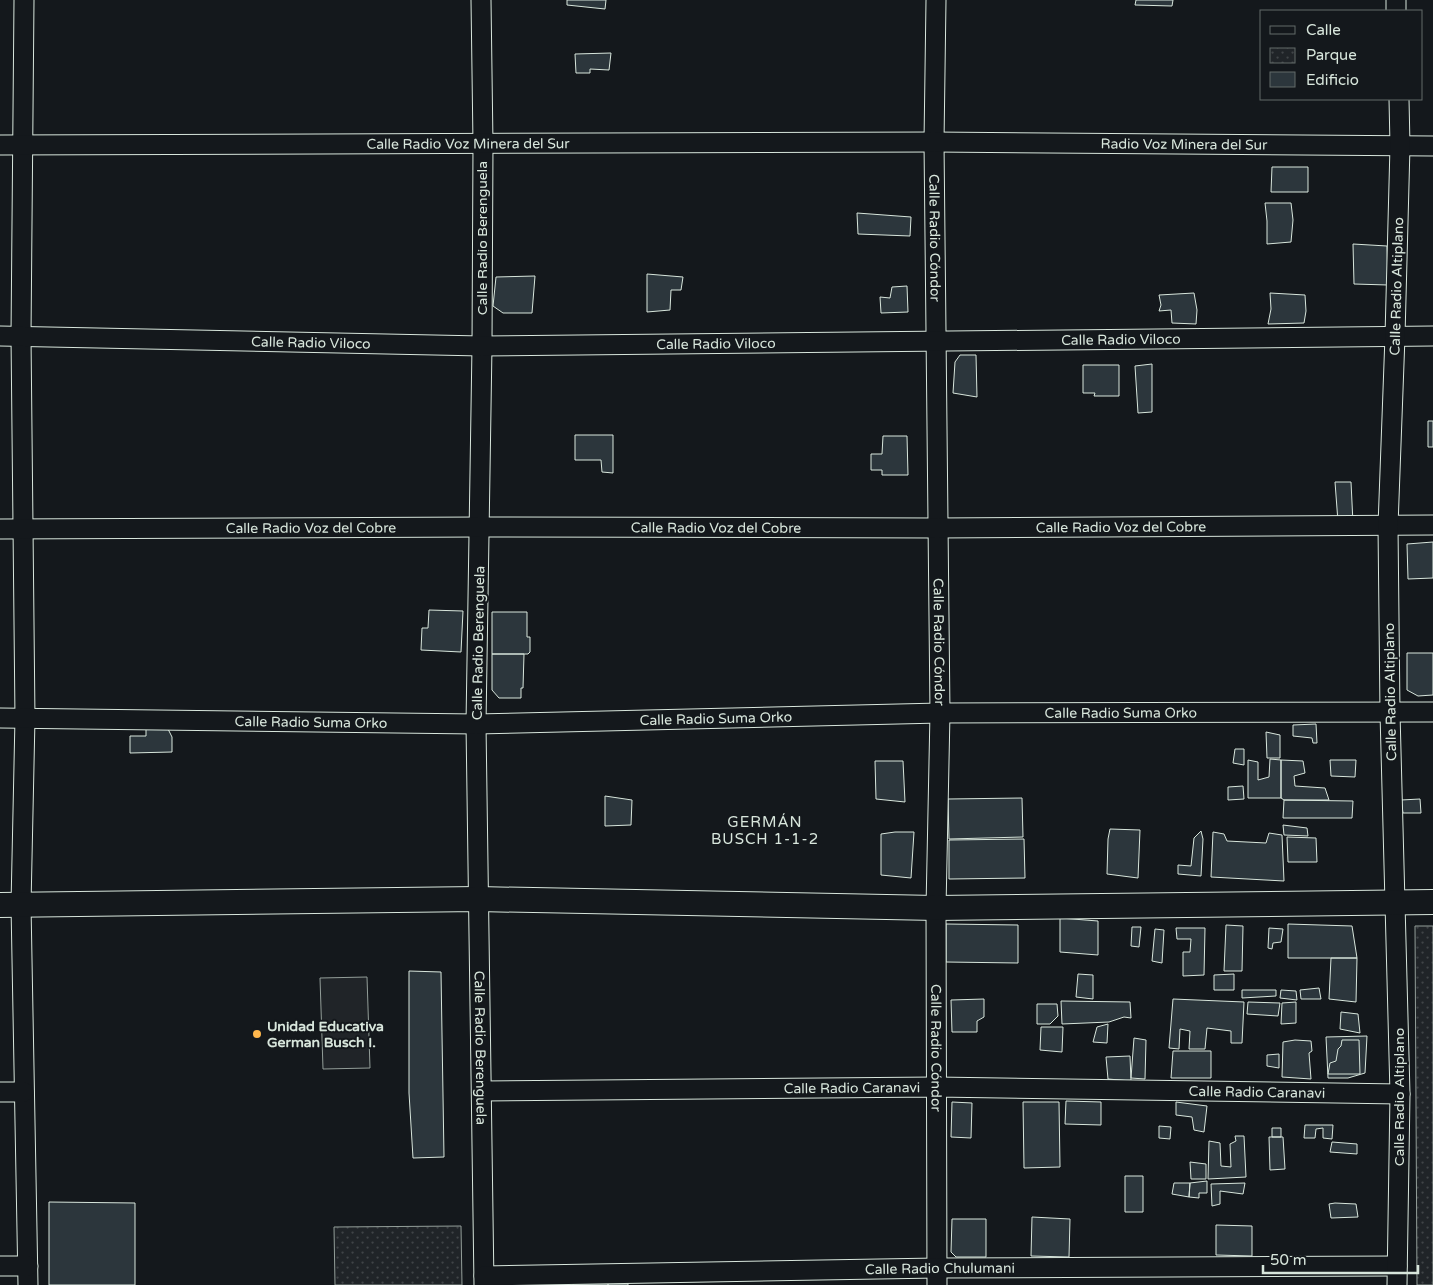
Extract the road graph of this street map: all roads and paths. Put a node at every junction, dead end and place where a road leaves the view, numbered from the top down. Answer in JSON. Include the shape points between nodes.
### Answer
{"nodes":[{"id":1,"x":24,"y":0,"type":"edge"},
{"id":2,"x":481,"y":0,"type":"edge"},
{"id":3,"x":936,"y":0,"type":"edge"},
{"id":4,"x":1399,"y":100,"type":"edge"},
{"id":5,"x":934,"y":142,"type":"junction"},
{"id":6,"x":483,"y":144,"type":"junction"},
{"id":7,"x":0,"y":145,"type":"edge"},
{"id":8,"x":24,"y":145,"type":"junction"},
{"id":9,"x":1400,"y":146,"type":"junction"},
{"id":10,"x":1433,"y":146,"type":"edge"},
{"id":11,"x":0,"y":336,"type":"edge"},
{"id":12,"x":21,"y":336,"type":"junction"},
{"id":13,"x":1395,"y":336,"type":"junction"},
{"id":14,"x":1433,"y":336,"type":"edge"},
{"id":15,"x":937,"y":342,"type":"junction"},
{"id":16,"x":482,"y":346,"type":"junction"},
{"id":17,"x":1388,"y":526,"type":"junction"},
{"id":18,"x":1433,"y":526,"type":"edge"},
{"id":19,"x":480,"y":528,"type":"junction"},
{"id":20,"x":938,"y":528,"type":"junction"},
{"id":21,"x":0,"y":529,"type":"edge"},
{"id":22,"x":24,"y":530,"type":"junction"},
{"id":23,"x":1433,"y":712,"type":"edge"},
{"id":24,"x":940,"y":713,"type":"junction"},
{"id":25,"x":1390,"y":713,"type":"junction"},
{"id":26,"x":0,"y":718,"type":"edge"},
{"id":27,"x":25,"y":718,"type":"junction"},
{"id":28,"x":476,"y":724,"type":"junction"},
{"id":29,"x":478,"y":899,"type":"junction"},
{"id":30,"x":1396,"y":902,"type":"junction"},
{"id":31,"x":1433,"y":902,"type":"edge"},
{"id":32,"x":11,"y":905,"type":"edge"},
{"id":33,"x":936,"y":908,"type":"junction"},
{"id":34,"x":936,"y":1087,"type":"junction"},
{"id":35,"x":483,"y":1091,"type":"junction"},
{"id":36,"x":0,"y":1092,"type":"edge"},
{"id":37,"x":24,"y":1092,"type":"junction"},
{"id":38,"x":1400,"y":1094,"type":"junction"},
{"id":39,"x":0,"y":1266,"type":"edge"},
{"id":40,"x":28,"y":1266,"type":"junction"},
{"id":41,"x":1397,"y":1266,"type":"junction"},
{"id":42,"x":937,"y":1276,"type":"edge"},
{"id":43,"x":484,"y":1281,"type":"edge"},
{"id":44,"x":28,"y":1285,"type":"edge"},
{"id":45,"x":1397,"y":1285,"type":"edge"}],
"edges":[{"from":1,"to":8,"type":"street"},
{"from":2,"to":6,"type":"street","name":"Calle Radio Berenguela"},
{"from":3,"to":5,"type":"street","name":"Calle Radio Cóndor"},
{"from":4,"to":9,"type":"street","name":"Calle Radio Altiplano"},
{"from":5,"to":6,"type":"street","name":"Calle Radio Voz Minera del Sur"},
{"from":5,"to":9,"type":"street","name":"Radio Voz Minera del Sur"},
{"from":5,"to":15,"type":"street","name":"Calle Radio Cóndor"},
{"from":6,"to":8,"type":"street","name":"Calle Radio Voz Minera del Sur"},
{"from":6,"to":16,"type":"street","name":"Calle Radio Berenguela"},
{"from":7,"to":8,"type":"street","name":"Calle Radio Voz Minera del Sur"},
{"from":8,"to":12,"type":"street"},
{"from":9,"to":10,"type":"street","name":"Radio Voz Minera del Sur"},
{"from":9,"to":13,"type":"street","name":"Calle Radio Altiplano"},
{"from":11,"to":12,"type":"street","name":"Calle Radio Viloco"},
{"from":12,"to":16,"type":"street","name":"Calle Radio Viloco"},
{"from":12,"to":22,"type":"street"},
{"from":13,"to":14,"type":"street","name":"Calle Radio Viloco"},
{"from":13,"to":15,"type":"street","name":"Calle Radio Viloco"},
{"from":13,"to":17,"type":"street","name":"Calle Radio Altiplano"},
{"from":15,"to":16,"type":"street","name":"Calle Radio Viloco"},
{"from":15,"to":20,"type":"street","name":"Calle Radio Cóndor"},
{"from":16,"to":19,"type":"street","name":"Calle Radio Berenguela"},
{"from":17,"to":18,"type":"street","name":"Calle Radio Voz del Cobre"},
{"from":17,"to":20,"type":"street","name":"Calle Radio Voz del Cobre"},
{"from":17,"to":25,"type":"street","name":"Calle Radio Altiplano"},
{"from":19,"to":20,"type":"street","name":"Calle Radio Voz del Cobre"},
{"from":19,"to":22,"type":"street","name":"Calle Radio Voz del Cobre"},
{"from":19,"to":28,"type":"street","name":"Calle Radio Berenguela"},
{"from":20,"to":24,"type":"street","name":"Calle Radio Cóndor"},
{"from":21,"to":22,"type":"street","name":"Calle Radio Voz del Cobre"},
{"from":22,"to":27,"type":"street"},
{"from":23,"to":25,"type":"street","name":"Calle Radio Suma Orko"},
{"from":24,"to":25,"type":"street","name":"Calle Radio Suma Orko"},
{"from":24,"to":28,"type":"street","name":"Calle Radio Suma Orko"},
{"from":24,"to":33,"type":"street","name":"Calle Radio Cóndor"},
{"from":25,"to":30,"type":"street","name":"Calle Radio Altiplano"},
{"from":26,"to":27,"type":"street","name":"Calle Radio Suma Orko"},
{"from":27,"to":28,"type":"street","name":"Calle Radio Suma Orko"},
{"from":27,"to":32,"type":"street"},
{"from":28,"to":29,"type":"street","name":"Calle Radio Berenguela"},
{"from":29,"to":32,"type":"street"},
{"from":29,"to":33,"type":"street"},
{"from":29,"to":35,"type":"street","name":"Calle Radio Berenguela"},
{"from":30,"to":31,"type":"street"},
{"from":30,"to":33,"type":"street"},
{"from":30,"to":38,"type":"street","name":"Calle Radio Altiplano"},
{"from":32,"to":37,"type":"street"},
{"from":33,"to":34,"type":"street","name":"Calle Radio Cóndor"},
{"from":34,"to":35,"type":"street","name":"Calle Radio Caranavi"},
{"from":34,"to":38,"type":"street","name":"Calle Radio Caranavi"},
{"from":34,"to":42,"type":"street","name":"Calle Radio Cóndor"},
{"from":35,"to":43,"type":"street","name":"Calle Radio Berenguela"},
{"from":36,"to":37,"type":"street"},
{"from":37,"to":40,"type":"street"},
{"from":38,"to":41,"type":"street","name":"Calle Radio Altiplano"},
{"from":39,"to":40,"type":"street"},
{"from":40,"to":44,"type":"street"},
{"from":41,"to":42,"type":"street","name":"Calle Radio Chulumani"},
{"from":41,"to":45,"type":"street","name":"Calle Radio Altiplano"},
{"from":42,"to":43,"type":"street","name":"Calle Radio Chulumani"}]}
